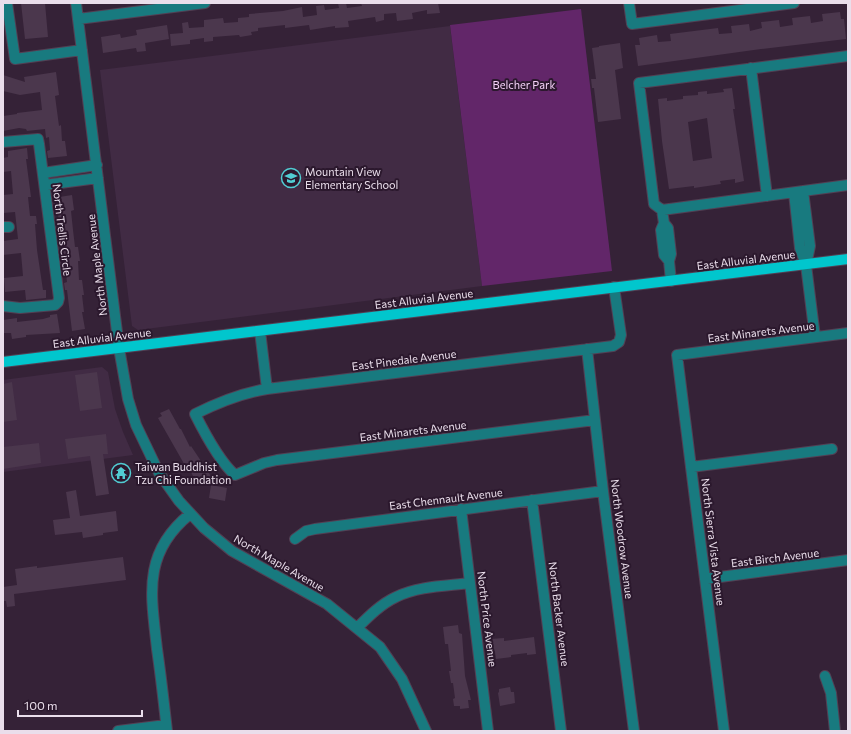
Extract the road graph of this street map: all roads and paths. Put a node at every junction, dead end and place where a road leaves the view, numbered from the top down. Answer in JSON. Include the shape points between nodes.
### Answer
{"nodes":[{"id":1,"x":7,"y":3,"type":"edge"},
{"id":2,"x":76,"y":3,"type":"edge"},
{"id":3,"x":205,"y":3,"type":"edge"},
{"id":4,"x":629,"y":3,"type":"edge"},
{"id":5,"x":794,"y":3,"type":"edge"},
{"id":6,"x":78,"y":19,"type":"junction"},
{"id":7,"x":82,"y":50,"type":"junction"},
{"id":8,"x":848,"y":56,"type":"edge"},
{"id":9,"x":751,"y":68,"type":"junction"},
{"id":10,"x":3,"y":142,"type":"edge"},
{"id":11,"x":97,"y":165,"type":"junction"},
{"id":12,"x":67,"y":170,"type":"junction"},
{"id":13,"x":43,"y":172,"type":"junction"},
{"id":14,"x":98,"y":178,"type":"junction"},
{"id":15,"x":68,"y":182,"type":"junction"},
{"id":16,"x":45,"y":185,"type":"junction"},
{"id":17,"x":848,"y":186,"type":"edge"},
{"id":18,"x":799,"y":192,"type":"junction"},
{"id":19,"x":767,"y":196,"type":"junction"},
{"id":20,"x":662,"y":210,"type":"junction"},
{"id":21,"x":848,"y":259,"type":"edge"},
{"id":22,"x":806,"y":264,"type":"junction"},
{"id":23,"x":671,"y":281,"type":"junction"},
{"id":24,"x":614,"y":287,"type":"junction"},
{"id":25,"x":3,"y":306,"type":"edge"},
{"id":26,"x":260,"y":331,"type":"junction"},
{"id":27,"x":848,"y":333,"type":"edge"},
{"id":28,"x":815,"y":337,"type":"junction"},
{"id":29,"x":119,"y":348,"type":"junction"},
{"id":30,"x":587,"y":349,"type":"junction"},
{"id":31,"x":677,"y":355,"type":"joint"},
{"id":32,"x":3,"y":362,"type":"edge"},
{"id":33,"x":267,"y":389,"type":"junction"},
{"id":34,"x":595,"y":420,"type":"junction"},
{"id":35,"x":832,"y":449,"type":"dead end"},
{"id":36,"x":691,"y":467,"type":"junction"},
{"id":37,"x":235,"y":475,"type":"joint"},
{"id":38,"x":603,"y":491,"type":"junction"},
{"id":39,"x":532,"y":500,"type":"junction"},
{"id":40,"x":462,"y":509,"type":"junction"},
{"id":41,"x":190,"y":514,"type":"junction"},
{"id":42,"x":295,"y":539,"type":"dead end"},
{"id":43,"x":848,"y":560,"type":"edge"},
{"id":44,"x":705,"y":578,"type":"junction"},
{"id":45,"x":470,"y":583,"type":"junction"},
{"id":46,"x":357,"y":628,"type":"junction"},
{"id":47,"x":825,"y":676,"type":"dead end"},
{"id":48,"x":167,"y":728,"type":"edge"},
{"id":49,"x":118,"y":731,"type":"edge"},
{"id":50,"x":426,"y":731,"type":"edge"},
{"id":51,"x":488,"y":731,"type":"edge"},
{"id":52,"x":561,"y":731,"type":"edge"},
{"id":53,"x":634,"y":731,"type":"edge"},
{"id":54,"x":724,"y":731,"type":"edge"},
{"id":55,"x":835,"y":731,"type":"edge"}],
"edges":[{"from":1,"to":7,"type":"street","via":[[15,59]]},
{"from":2,"to":6,"type":"street","name":"North Maple Avenue"},
{"from":3,"to":6,"type":"street"},
{"from":4,"to":5,"type":"street","via":[[632,24]]},
{"from":6,"to":7,"type":"street","name":"North Maple Avenue"},
{"from":7,"to":11,"type":"street","name":"North Maple Avenue"},
{"from":8,"to":9,"type":"street"},
{"from":9,"to":19,"type":"street"},
{"from":9,"to":20,"type":"street","via":[[639,83],[654,204]]},
{"from":10,"to":13,"type":"street","name":"North Trellis Circle","via":[[38,139]]},
{"from":11,"to":12,"type":"street"},
{"from":11,"to":14,"type":"street","name":"North Maple Avenue"},
{"from":12,"to":13,"type":"street"},
{"from":12,"to":15,"type":"street"},
{"from":13,"to":16,"type":"street","name":"North Trellis Circle"},
{"from":14,"to":15,"type":"street"},
{"from":14,"to":29,"type":"street","name":"North Maple Avenue"},
{"from":15,"to":16,"type":"street"},
{"from":16,"to":25,"type":"street","name":"North Trellis Circle","via":[[58,302],[55,305],[20,308]]},
{"from":17,"to":18,"type":"street"},
{"from":18,"to":19,"type":"street"},
{"from":18,"to":22,"type":"street","via":[[800,248]]},
{"from":19,"to":20,"type":"street"},
{"from":20,"to":23,"type":"street","via":[[664,255],[669,260]]},
{"from":21,"to":22,"type":"main road","name":"East Alluvial Avenue"},
{"from":22,"to":23,"type":"main road","name":"East Alluvial Avenue"},
{"from":22,"to":28,"type":"street"},
{"from":23,"to":24,"type":"main road","name":"East Alluvial Avenue"},
{"from":24,"to":26,"type":"main road","name":"East Alluvial Avenue"},
{"from":24,"to":30,"type":"street","name":"East Pinedale Avenue","via":[[619,342],[613,346]]},
{"from":26,"to":29,"type":"main road","name":"East Alluvial Avenue"},
{"from":26,"to":33,"type":"street"},
{"from":27,"to":28,"type":"street","name":"East Minarets Avenue"},
{"from":28,"to":31,"type":"street","name":"East Minarets Avenue"},
{"from":29,"to":32,"type":"main road","name":"East Alluvial Avenue"},
{"from":29,"to":41,"type":"street","name":"North Maple Avenue","via":[[134,421],[160,473]]},
{"from":30,"to":33,"type":"street","name":"East Pinedale Avenue"},
{"from":30,"to":34,"type":"street","name":"North Woodrow Avenue"},
{"from":31,"to":36,"type":"street","name":"North Sierra Vista Avenue"},
{"from":33,"to":37,"type":"street","name":"East Pinedale Avenue","via":[[230,398],[195,414],[215,449]]},
{"from":34,"to":37,"type":"street","name":"East Minarets Avenue","via":[[278,460]]},
{"from":34,"to":38,"type":"street","name":"North Woodrow Avenue"},
{"from":35,"to":36,"type":"street"},
{"from":36,"to":44,"type":"street","name":"North Sierra Vista Avenue"},
{"from":38,"to":39,"type":"street","name":"East Chennault Avenue"},
{"from":38,"to":53,"type":"street","name":"North Woodrow Avenue"},
{"from":39,"to":40,"type":"street","name":"East Chennault Avenue"},
{"from":39,"to":52,"type":"street","name":"North Backer Avenue"},
{"from":40,"to":42,"type":"street","name":"East Chennault Avenue","via":[[315,528]]},
{"from":40,"to":45,"type":"street","name":"North Price Avenue"},
{"from":41,"to":46,"type":"street","name":"North Maple Avenue","via":[[232,551],[327,604]]},
{"from":41,"to":48,"type":"street","via":[[178,524],[160,550],[152,581],[152,606]]},
{"from":43,"to":44,"type":"street","name":"East Birch Avenue"},
{"from":44,"to":54,"type":"street","name":"North Sierra Vista Avenue"},
{"from":45,"to":46,"type":"street","via":[[414,590],[397,596],[382,605]]},
{"from":45,"to":51,"type":"street","name":"North Price Avenue"},
{"from":46,"to":50,"type":"street","name":"North Maple Avenue","via":[[380,647],[402,679]]},
{"from":47,"to":55,"type":"street","via":[[831,693]]},
{"from":48,"to":49,"type":"street"}]}
